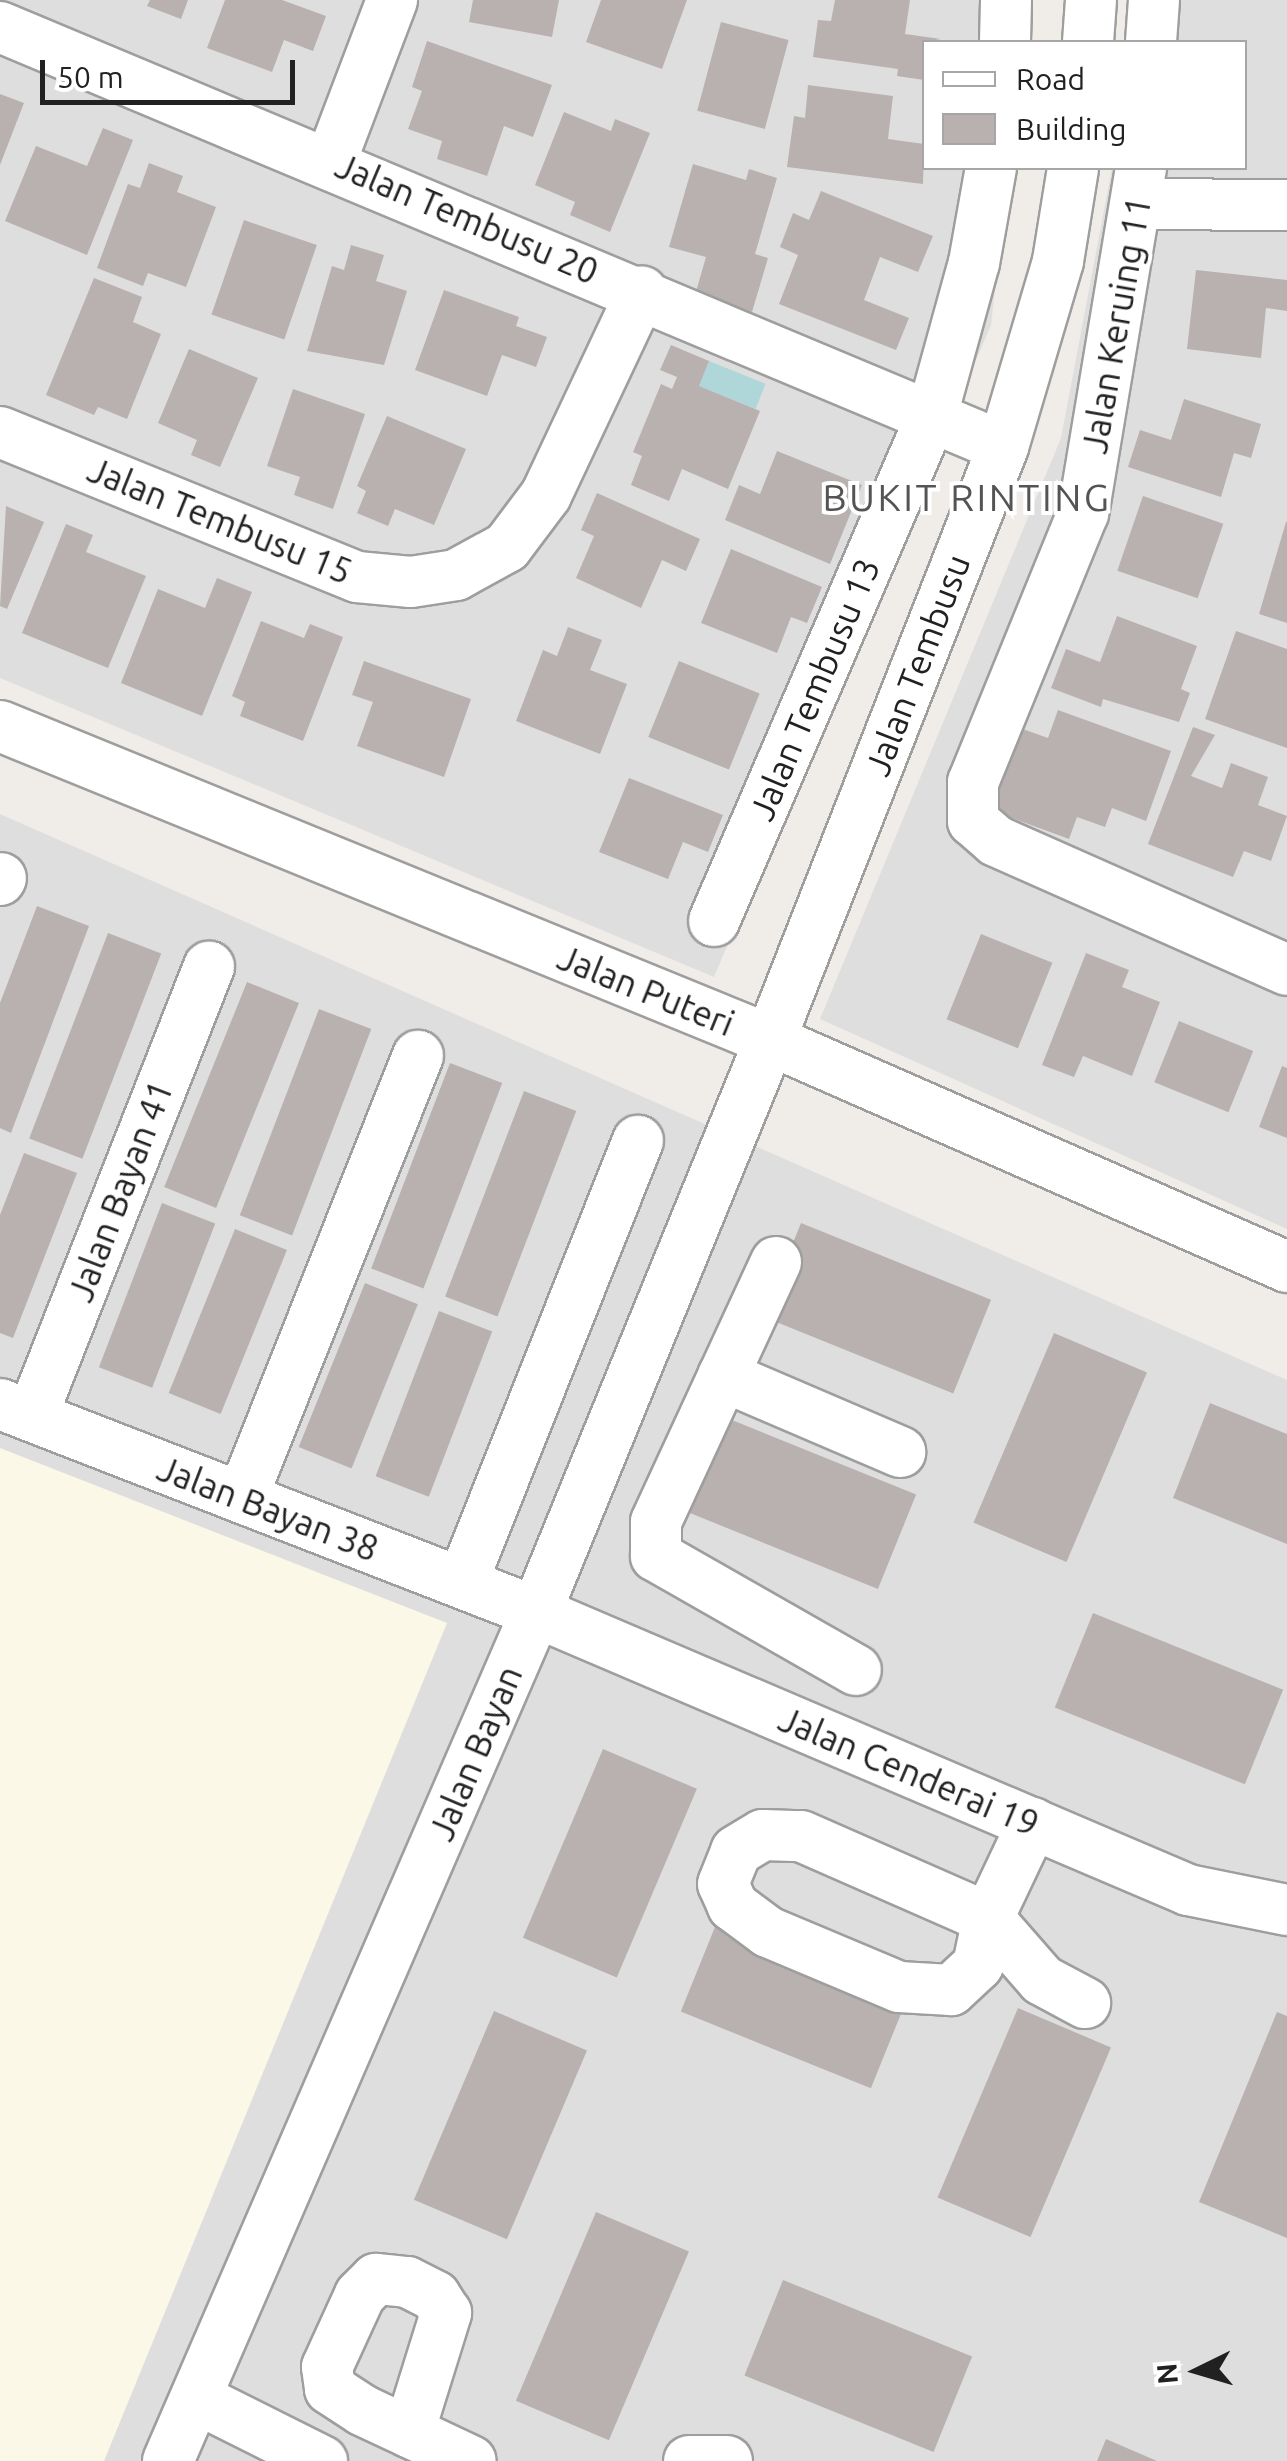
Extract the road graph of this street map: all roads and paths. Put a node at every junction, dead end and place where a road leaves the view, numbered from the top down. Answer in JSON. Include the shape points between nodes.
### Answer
{"nodes":[{"id":1,"x":392,"y":0,"type":"edge"},
{"id":2,"x":1006,"y":0,"type":"edge"},
{"id":3,"x":1091,"y":0,"type":"edge"},
{"id":4,"x":1154,"y":0,"type":"edge"},
{"id":5,"x":0,"y":27,"type":"edge"},
{"id":6,"x":1005,"y":40,"type":"edge"},
{"id":7,"x":1088,"y":40,"type":"edge"},
{"id":8,"x":1151,"y":40,"type":"edge"},
{"id":9,"x":331,"y":161,"type":"junction"},
{"id":10,"x":991,"y":170,"type":"edge"},
{"id":11,"x":1073,"y":170,"type":"edge"},
{"id":12,"x":1140,"y":186,"type":"edge"},
{"id":13,"x":1287,"y":205,"type":"edge"},
{"id":14,"x":642,"y":291,"type":"junction"},
{"id":15,"x":932,"y":416,"type":"junction"},
{"id":16,"x":0,"y":432,"type":"edge"},
{"id":17,"x":1003,"y":447,"type":"junction"},
{"id":18,"x":0,"y":726,"type":"edge"},
{"id":19,"x":714,"y":922,"type":"dead end"},
{"id":20,"x":209,"y":967,"type":"dead end"},
{"id":21,"x":1287,"y":970,"type":"edge"},
{"id":22,"x":770,"y":1040,"type":"junction"},
{"id":23,"x":418,"y":1056,"type":"dead end"},
{"id":24,"x":638,"y":1141,"type":"dead end"},
{"id":25,"x":776,"y":1262,"type":"dead end"},
{"id":26,"x":1287,"y":1267,"type":"edge"},
{"id":27,"x":724,"y":1376,"type":"junction"},
{"id":28,"x":16,"y":1410,"type":"edge"},
{"id":29,"x":900,"y":1452,"type":"dead end"},
{"id":30,"x":242,"y":1498,"type":"junction"},
{"id":31,"x":462,"y":1584,"type":"junction"},
{"id":32,"x":536,"y":1612,"type":"junction"},
{"id":33,"x":856,"y":1670,"type":"dead end"},
{"id":34,"x":1033,"y":1824,"type":"junction"},
{"id":35,"x":1287,"y":1910,"type":"edge"},
{"id":36,"x":988,"y":1918,"type":"junction"},
{"id":37,"x":1085,"y":2003,"type":"dead end"},
{"id":38,"x":196,"y":2398,"type":"junction"},
{"id":39,"x":409,"y":2432,"type":"dead end"},
{"id":40,"x":168,"y":2461,"type":"edge"},
{"id":41,"x":322,"y":2461,"type":"edge"},
{"id":42,"x":472,"y":2461,"type":"edge"},
{"id":43,"x":689,"y":2461,"type":"edge"},
{"id":44,"x":727,"y":2461,"type":"edge"}],
"edges":[{"from":1,"to":9,"type":"street"},
{"from":2,"to":6,"type":"street"},
{"from":3,"to":7,"type":"street"},
{"from":4,"to":8,"type":"street"},
{"from":5,"to":9,"type":"street","name":"Jalan Tembusu 20"},
{"from":9,"to":14,"type":"street","name":"Jalan Tembusu 20"},
{"from":10,"to":15,"type":"street","name":"Jalan Tembusu 13","via":[[974,263]]},
{"from":11,"to":17,"type":"street","name":"Jalan Tembusu","via":[[1058,260]]},
{"from":12,"to":13,"type":"street"},
{"from":12,"to":21,"type":"street","name":"Jalan Keruing 11","via":[[1083,513],[973,782],[973,821],[996,842]]},
{"from":14,"to":15,"type":"street","name":"Jalan Tembusu 20"},
{"from":14,"to":16,"type":"street","name":"Jalan Tembusu 15","via":[[546,496],[508,547],[456,575],[411,582],[358,577]]},
{"from":15,"to":17,"type":"street","name":"Jalan Tembusu 20"},
{"from":15,"to":19,"type":"street","name":"Jalan Tembusu 13"},
{"from":17,"to":22,"type":"street","name":"Jalan Tembusu"},
{"from":18,"to":22,"type":"street","name":"Jalan Puteri"},
{"from":20,"to":28,"type":"street","name":"Jalan Bayan 41"},
{"from":22,"to":26,"type":"street","name":"Jalan Puteri"},
{"from":22,"to":32,"type":"street","name":"Jalan Bayan"},
{"from":23,"to":30,"type":"street"},
{"from":24,"to":31,"type":"street"},
{"from":25,"to":27,"type":"street"},
{"from":27,"to":29,"type":"street"},
{"from":27,"to":33,"type":"street","via":[[656,1522],[656,1556]]},
{"from":28,"to":30,"type":"street","name":"Jalan Bayan 38"},
{"from":30,"to":31,"type":"street","name":"Jalan Bayan 38"},
{"from":31,"to":32,"type":"street","name":"Jalan Bayan 38"},
{"from":32,"to":34,"type":"street","name":"Jalan Cenderai 19"},
{"from":32,"to":38,"type":"street","name":"Jalan Bayan"},
{"from":34,"to":35,"type":"street","name":"Jalan Cenderai 19","via":[[1188,1890]]},
{"from":34,"to":36,"type":"street"},
{"from":36,"to":36,"type":"street","via":[[978,1965],[951,1990],[900,1987],[768,1932],[733,1906],[723,1884],[736,1851],[763,1834],[801,1836]]},
{"from":36,"to":37,"type":"street","via":[[1042,1980]]},
{"from":38,"to":40,"type":"street","name":"Jalan Bayan"},
{"from":38,"to":41,"type":"street"},
{"from":39,"to":42,"type":"street"},
{"from":43,"to":44,"type":"street"}]}
